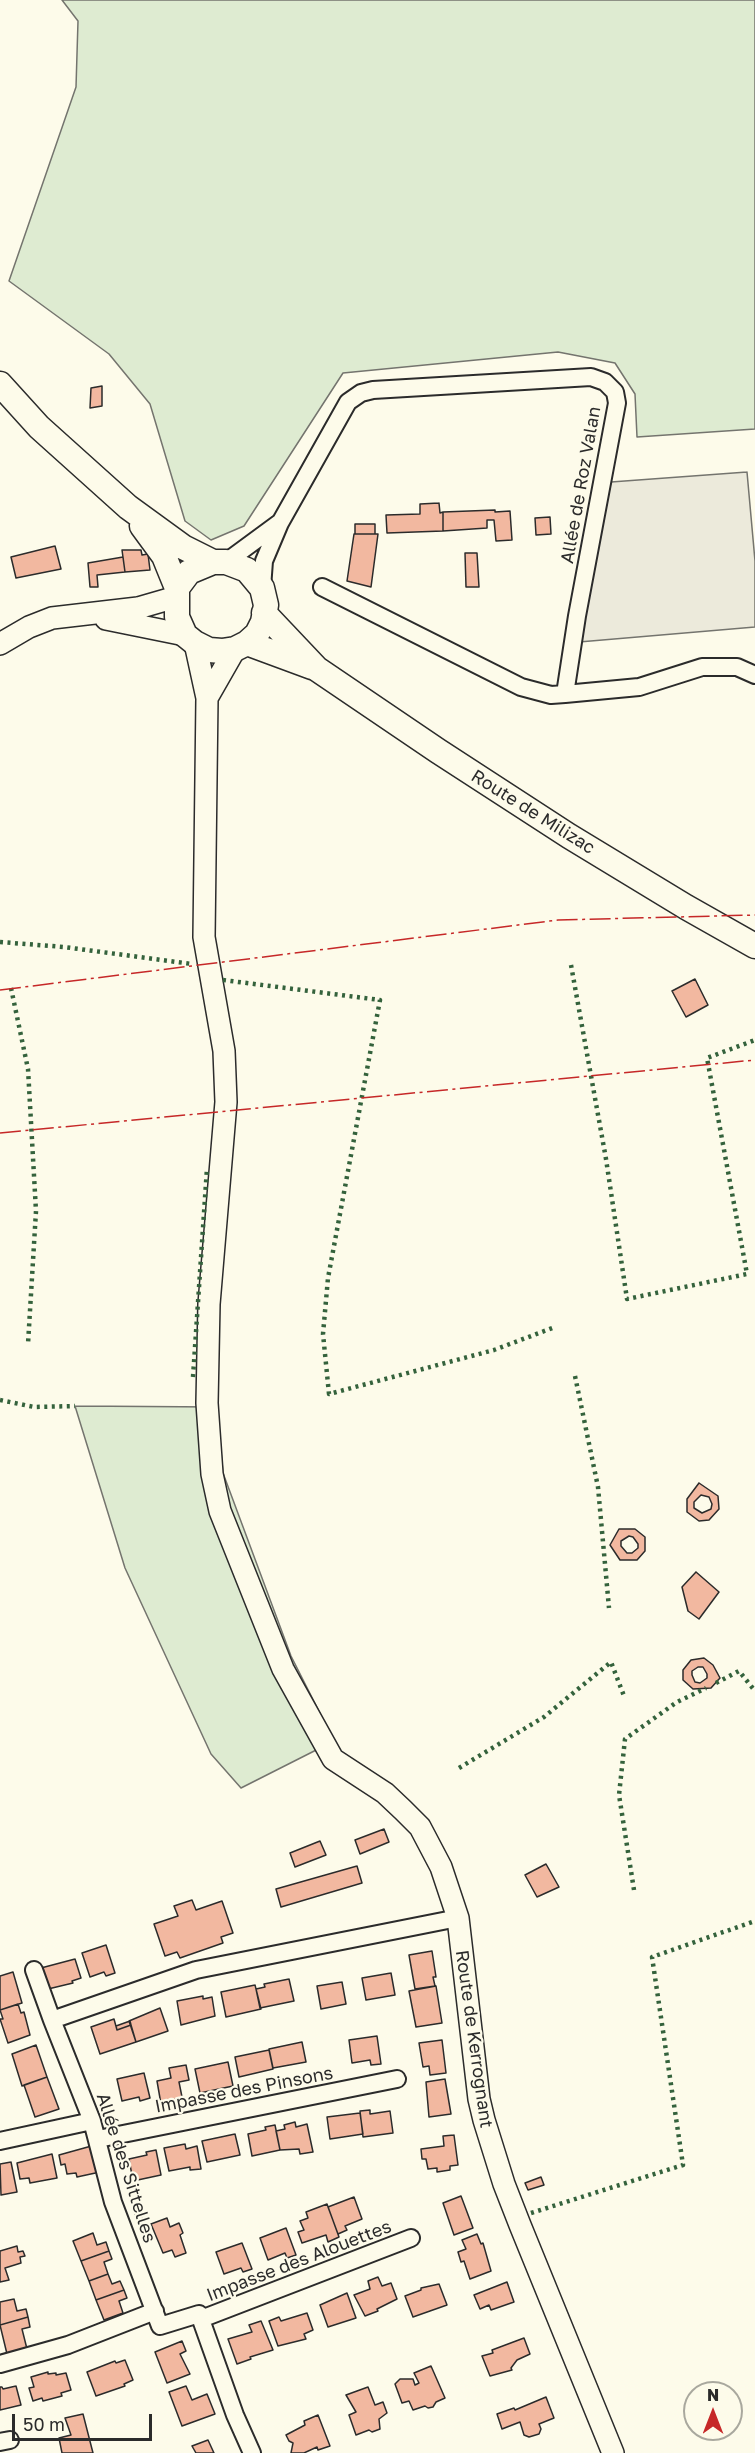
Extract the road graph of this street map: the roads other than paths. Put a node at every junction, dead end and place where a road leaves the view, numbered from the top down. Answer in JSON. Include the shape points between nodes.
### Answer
{"nodes":[{"id":1,"x":0,"y":384,"type":"edge"},
{"id":2,"x":128,"y":507,"type":"junction"},
{"id":3,"x":280,"y":523,"type":"junction"},
{"id":4,"x":219,"y":562,"type":"junction"},
{"id":5,"x":322,"y":587,"type":"dead end"},
{"id":6,"x":262,"y":588,"type":"junction"},
{"id":7,"x":177,"y":592,"type":"junction"},
{"id":8,"x":264,"y":613,"type":"junction"},
{"id":9,"x":82,"y":615,"type":"junction"},
{"id":10,"x":190,"y":639,"type":"junction"},
{"id":11,"x":0,"y":644,"type":"edge"},
{"id":12,"x":241,"y":646,"type":"junction"},
{"id":13,"x":317,"y":669,"type":"junction"},
{"id":14,"x":755,"y":675,"type":"edge"},
{"id":15,"x":565,"y":694,"type":"junction"},
{"id":16,"x":207,"y":698,"type":"junction"},
{"id":17,"x":755,"y":946,"type":"edge"},
{"id":18,"x":458,"y":1918,"type":"junction"},
{"id":19,"x":34,"y":1970,"type":"dead end"},
{"id":20,"x":52,"y":2020,"type":"junction"},
{"id":21,"x":396,"y":2079,"type":"dead end"},
{"id":22,"x":92,"y":2121,"type":"junction"},
{"id":23,"x":98,"y":2139,"type":"junction"},
{"id":24,"x":0,"y":2141,"type":"edge"},
{"id":25,"x":411,"y":2238,"type":"dead end"},
{"id":26,"x":156,"y":2311,"type":"junction"},
{"id":27,"x":201,"y":2319,"type":"junction"},
{"id":28,"x":0,"y":2364,"type":"edge"},
{"id":29,"x":252,"y":2453,"type":"edge"},
{"id":30,"x":613,"y":2453,"type":"edge"}],
"edges":[{"from":1,"to":2,"type":"main road","via":[[39,427]]},
{"from":2,"to":4,"type":"main road","via":[[183,547]]},
{"from":2,"to":7,"type":"main road","via":[[164,556]]},
{"from":3,"to":4,"type":"street","name":"Allée de Roz Valan"},
{"from":3,"to":6,"type":"street","name":"Allée de Roz Valan","via":[[264,561]]},
{"from":3,"to":15,"type":"street","name":"Allée de Roz Valan","via":[[348,402],[362,393],[591,377],[605,382],[615,392],[617,403]]},
{"from":4,"to":6,"type":"main road","via":[[247,570]]},
{"from":4,"to":7,"type":"main road","via":[[189,572]]},
{"from":5,"to":15,"type":"street","via":[[521,687],[550,695]]},
{"from":6,"to":8,"type":"main road"},
{"from":7,"to":9,"type":"street","via":[[138,608]]},
{"from":7,"to":10,"type":"main road","via":[[177,617]]},
{"from":8,"to":12,"type":"main road","via":[[257,634]]},
{"from":8,"to":13,"type":"main road","name":"Route de Milizac"},
{"from":9,"to":10,"type":"street"},
{"from":9,"to":11,"type":"street","via":[[52,618]]},
{"from":10,"to":12,"type":"main road","via":[[209,650]]},
{"from":10,"to":16,"type":"street"},
{"from":12,"to":13,"type":"main road","name":"Route de Milizac"},
{"from":12,"to":16,"type":"street"},
{"from":13,"to":17,"type":"main road","name":"Route de Milizac","via":[[569,836]]},
{"from":14,"to":15,"type":"street","via":[[737,667],[702,667],[639,687]]},
{"from":16,"to":18,"type":"street","name":"Route de Kerrognant","via":[[204,936],[224,1051],[226,1102],[209,1304],[207,1403],[212,1474],[220,1511],[283,1669],[333,1759],[385,1793],[420,1827],[441,1867]]},
{"from":18,"to":20,"type":"street","via":[[196,1970]]},
{"from":18,"to":30,"type":"street","name":"Route de Kerrognant","via":[[479,2099],[487,2130],[516,2215]]},
{"from":19,"to":20,"type":"street","name":"Allée des Sittelles"},
{"from":20,"to":22,"type":"street","name":"Allée des Sittelles"},
{"from":21,"to":23,"type":"street","name":"Impasse des Pinsons"},
{"from":22,"to":23,"type":"street","name":"Allée des Sittelles"},
{"from":22,"to":24,"type":"street"},
{"from":23,"to":26,"type":"street","name":"Allée des Sittelles","via":[[113,2202]]},
{"from":25,"to":27,"type":"street","name":"Impasse des Alouettes"},
{"from":26,"to":27,"type":"street","via":[[160,2326],[199,2314]]},
{"from":26,"to":28,"type":"street","via":[[68,2345]]},
{"from":27,"to":29,"type":"street"}]}
